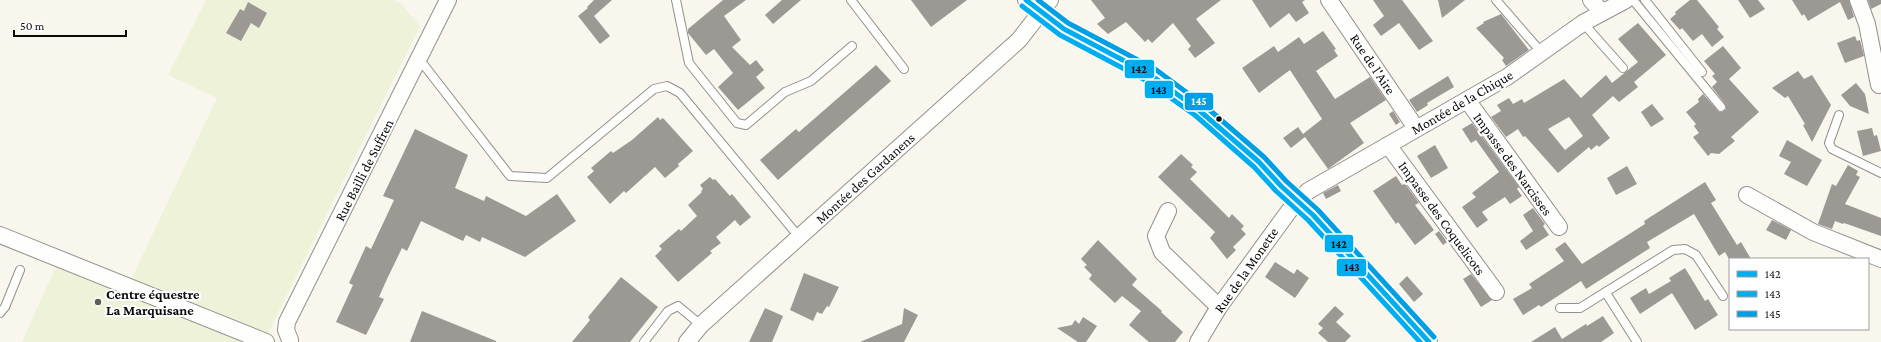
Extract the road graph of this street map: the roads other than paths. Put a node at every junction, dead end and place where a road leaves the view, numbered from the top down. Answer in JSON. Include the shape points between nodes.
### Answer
{"nodes":[{"id":1,"x":448,"y":0,"type":"edge"},
{"id":2,"x":676,"y":0,"type":"edge"},
{"id":3,"x":851,"y":0,"type":"edge"},
{"id":4,"x":1026,"y":0,"type":"edge"},
{"id":5,"x":1329,"y":0,"type":"edge"},
{"id":6,"x":1496,"y":0,"type":"edge"},
{"id":7,"x":1591,"y":0,"type":"edge"},
{"id":8,"x":1626,"y":0,"type":"edge"},
{"id":9,"x":1633,"y":0,"type":"edge"},
{"id":10,"x":1645,"y":0,"type":"edge"},
{"id":11,"x":1858,"y":0,"type":"edge"},
{"id":12,"x":1045,"y":6,"type":"edge"},
{"id":13,"x":1602,"y":12,"type":"junction"},
{"id":14,"x":1583,"y":23,"type":"junction"},
{"id":15,"x":852,"y":46,"type":"dead end"},
{"id":16,"x":1542,"y":53,"type":"junction"},
{"id":17,"x":420,"y":60,"type":"junction"},
{"id":18,"x":904,"y":68,"type":"dead end"},
{"id":19,"x":1623,"y":68,"type":"dead end"},
{"id":20,"x":1702,"y":72,"type":"dead end"},
{"id":21,"x":1879,"y":85,"type":"dead end"},
{"id":22,"x":1467,"y":100,"type":"junction"},
{"id":23,"x":1721,"y":107,"type":"dead end"},
{"id":24,"x":1839,"y":115,"type":"dead end"},
{"id":25,"x":1416,"y":128,"type":"junction"},
{"id":26,"x":1388,"y":145,"type":"junction"},
{"id":27,"x":1881,"y":173,"type":"edge"},
{"id":28,"x":1747,"y":195,"type":"dead end"},
{"id":29,"x":1298,"y":201,"type":"junction"},
{"id":30,"x":1168,"y":211,"type":"dead end"},
{"id":31,"x":1559,"y":227,"type":"dead end"},
{"id":32,"x":0,"y":235,"type":"edge"},
{"id":33,"x":799,"y":237,"type":"junction"},
{"id":34,"x":1881,"y":259,"type":"edge"},
{"id":35,"x":20,"y":270,"type":"dead end"},
{"id":36,"x":1496,"y":292,"type":"dead end"},
{"id":37,"x":1606,"y":293,"type":"junction"},
{"id":38,"x":1723,"y":296,"type":"dead end"},
{"id":39,"x":1219,"y":307,"type":"junction"},
{"id":40,"x":1560,"y":308,"type":"dead end"},
{"id":41,"x":0,"y":313,"type":"edge"},
{"id":42,"x":701,"y":325,"type":"junction"},
{"id":43,"x":292,"y":341,"type":"edge"},
{"id":44,"x":266,"y":342,"type":"edge"},
{"id":45,"x":274,"y":342,"type":"edge"},
{"id":46,"x":644,"y":342,"type":"edge"},
{"id":47,"x":687,"y":342,"type":"edge"},
{"id":48,"x":1198,"y":342,"type":"edge"},
{"id":49,"x":1429,"y":342,"type":"edge"},
{"id":50,"x":1637,"y":342,"type":"edge"}],
"edges":[{"from":1,"to":17,"type":"street","name":"Rue Bailli de Suffren"},
{"from":2,"to":15,"type":"lane","via":[[689,63],[736,123],[746,125],[785,92],[811,80]]},
{"from":3,"to":18,"type":"lane"},
{"from":4,"to":12,"type":"street"},
{"from":5,"to":25,"type":"street","name":"Rue de l'Aire"},
{"from":6,"to":16,"type":"lane"},
{"from":7,"to":13,"type":"street"},
{"from":8,"to":13,"type":"street","name":"Montée de la Chique"},
{"from":9,"to":23,"type":"lane"},
{"from":10,"to":20,"type":"lane"},
{"from":11,"to":21,"type":"street","via":[[1867,24]]},
{"from":12,"to":29,"type":"street","via":[[1064,29],[1151,76],[1200,110],[1259,162]]},
{"from":12,"to":33,"type":"street","name":"Montée des Gardanens","via":[[1019,40]]},
{"from":13,"to":14,"type":"street","name":"Montée de la Chique"},
{"from":14,"to":16,"type":"street","name":"Montée de la Chique"},
{"from":14,"to":19,"type":"lane"},
{"from":16,"to":22,"type":"street","name":"Montée de la Chique"},
{"from":17,"to":33,"type":"lane","via":[[510,176],[547,178],[654,89],[667,86],[680,93]]},
{"from":17,"to":43,"type":"street","name":"Rue Bailli de Suffren","via":[[287,322],[286,330]]},
{"from":22,"to":25,"type":"street","name":"Montée de la Chique"},
{"from":22,"to":31,"type":"street","name":"Impasse des Narcisses"},
{"from":24,"to":27,"type":"lane","via":[[1829,143],[1832,149]]},
{"from":25,"to":26,"type":"street","name":"Montée de la Chique"},
{"from":26,"to":29,"type":"street","name":"Montée de la Chique","via":[[1308,191]]},
{"from":26,"to":36,"type":"street","name":"Impasse des Coquelicots"},
{"from":28,"to":34,"type":"street","via":[[1813,232]]},
{"from":29,"to":39,"type":"street","name":"Rue de la Monette"},
{"from":29,"to":49,"type":"street"},
{"from":30,"to":39,"type":"street","via":[[1156,236],[1162,252]]},
{"from":32,"to":44,"type":"street"},
{"from":33,"to":42,"type":"street","name":"Montée des Gardanens"},
{"from":35,"to":41,"type":"lane","via":[[5,307]]},
{"from":37,"to":38,"type":"lane","via":[[1673,250],[1685,249],[1696,255]]},
{"from":37,"to":40,"type":"lane","via":[[1580,308]]},
{"from":37,"to":50,"type":"lane"},
{"from":39,"to":48,"type":"street","name":"Rue de la Monette"},
{"from":42,"to":46,"type":"lane","via":[[678,306],[668,311]]},
{"from":42,"to":47,"type":"street","name":"Montée des Gardanens"},
{"from":43,"to":45,"type":"street"}]}
